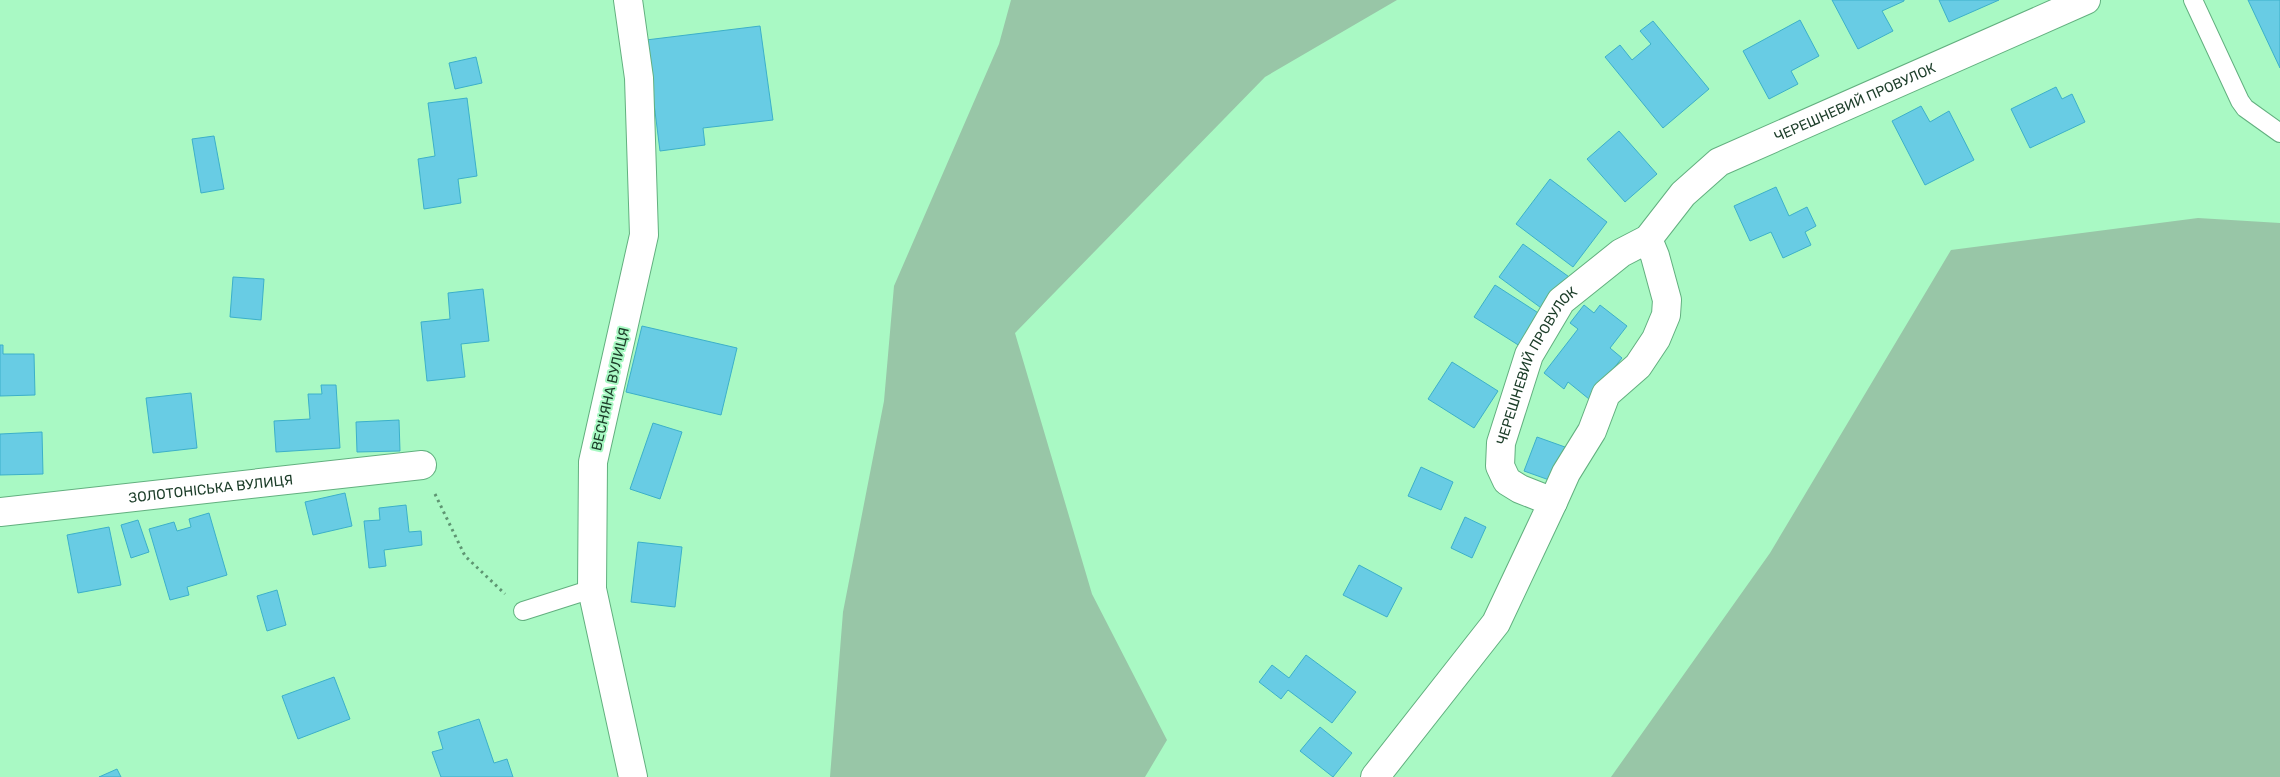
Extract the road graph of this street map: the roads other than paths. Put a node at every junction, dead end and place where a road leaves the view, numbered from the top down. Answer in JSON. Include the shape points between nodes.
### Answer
{"nodes":[{"id":1,"x":628,"y":0,"type":"edge"},
{"id":2,"x":2086,"y":0,"type":"edge"},
{"id":3,"x":2193,"y":0,"type":"edge"},
{"id":4,"x":2280,"y":133,"type":"edge"},
{"id":5,"x":1648,"y":239,"type":"junction"},
{"id":6,"x":422,"y":465,"type":"road end"},
{"id":7,"x":1553,"y":502,"type":"junction"},
{"id":8,"x":0,"y":512,"type":"edge"},
{"id":9,"x":592,"y":589,"type":"junction"},
{"id":10,"x":523,"y":611,"type":"road end"},
{"id":11,"x":633,"y":777,"type":"edge"},
{"id":12,"x":1375,"y":777,"type":"edge"}],
"edges":[{"from":1,"to":9,"type":"street","name":"ВЕСНЯНА ВУЛИЦЯ","via":[[640,78],[644,235],[594,462]]},
{"from":2,"to":5,"type":"street","name":"ЧЕРЕШНЕВИЙ ПРОВУЛОК","via":[[1719,162],[1683,194]]},
{"from":3,"to":4,"type":"lane","via":[[2245,108]]},
{"from":5,"to":7,"type":"street","via":[[1664,286],[1666,315],[1656,339],[1638,366],[1606,394],[1592,431],[1566,472]]},
{"from":5,"to":7,"type":"street","name":"ЧЕРЕШНЕВИЙ ПРОВУЛОК","via":[[1621,254],[1561,301],[1529,355],[1503,435],[1500,466],[1508,481]]},
{"from":6,"to":8,"type":"street","name":"ЗОЛОТОНІСЬКА ВУЛИЦЯ"},
{"from":7,"to":12,"type":"street","via":[[1496,623]]},
{"from":9,"to":10,"type":"lane"},
{"from":9,"to":11,"type":"street","name":"ВЕСНЯНА ВУЛИЦЯ"}]}
